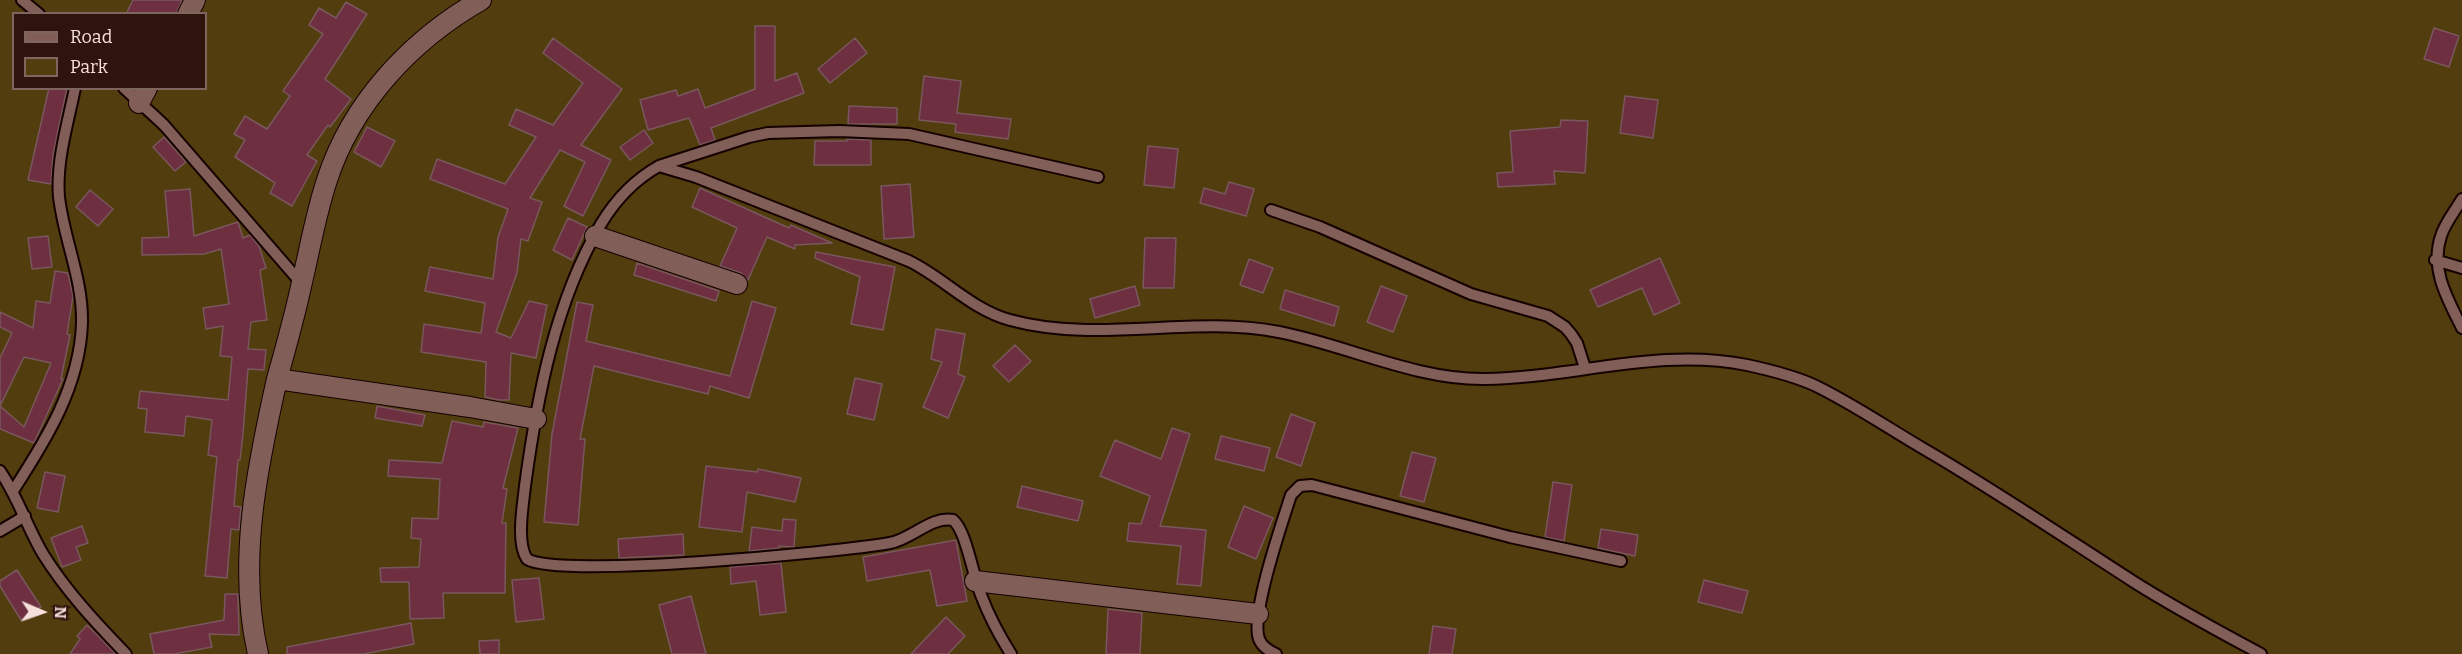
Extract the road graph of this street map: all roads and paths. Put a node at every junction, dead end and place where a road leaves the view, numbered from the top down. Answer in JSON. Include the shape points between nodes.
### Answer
{"nodes":[{"id":1,"x":22,"y":0,"type":"edge"},
{"id":2,"x":481,"y":0,"type":"edge"},
{"id":3,"x":37,"y":12,"type":"edge"},
{"id":4,"x":75,"y":90,"type":"edge"},
{"id":5,"x":129,"y":90,"type":"edge"},
{"id":6,"x":143,"y":96,"type":"edge"},
{"id":7,"x":659,"y":166,"type":"junction"},
{"id":8,"x":1098,"y":177,"type":"dead end"},
{"id":9,"x":2462,"y":199,"type":"edge"},
{"id":10,"x":1271,"y":210,"type":"dead end"},
{"id":11,"x":595,"y":236,"type":"junction"},
{"id":12,"x":2435,"y":260,"type":"junction"},
{"id":13,"x":2462,"y":268,"type":"edge"},
{"id":14,"x":737,"y":284,"type":"dead end"},
{"id":15,"x":302,"y":285,"type":"junction"},
{"id":16,"x":2462,"y":328,"type":"edge"},
{"id":17,"x":1585,"y":368,"type":"junction"},
{"id":18,"x":277,"y":380,"type":"junction"},
{"id":19,"x":536,"y":419,"type":"junction"},
{"id":20,"x":0,"y":471,"type":"edge"},
{"id":21,"x":13,"y":490,"type":"junction"},
{"id":22,"x":25,"y":516,"type":"junction"},
{"id":23,"x":0,"y":531,"type":"edge"},
{"id":24,"x":1621,"y":561,"type":"dead end"},
{"id":25,"x":975,"y":581,"type":"junction"},
{"id":26,"x":1258,"y":614,"type":"junction"},
{"id":27,"x":126,"y":654,"type":"edge"},
{"id":28,"x":258,"y":654,"type":"edge"},
{"id":29,"x":1011,"y":654,"type":"edge"},
{"id":30,"x":1276,"y":654,"type":"edge"},
{"id":31,"x":2261,"y":654,"type":"edge"}],
"edges":[{"from":1,"to":3,"type":"lane"},
{"from":2,"to":15,"type":"street","via":[[414,48],[363,107],[328,179]]},
{"from":4,"to":21,"type":"lane","via":[[59,177],[63,223],[81,299],[79,351],[59,414]]},
{"from":5,"to":6,"type":"lane"},
{"from":6,"to":15,"type":"lane"},
{"from":7,"to":8,"type":"lane","via":[[749,137],[817,131],[909,134]]},
{"from":7,"to":11,"type":"lane","via":[[621,195]]},
{"from":7,"to":17,"type":"lane","via":[[726,188],[909,261],[983,309],[1009,320],[1092,332],[1177,326],[1253,328],[1467,379]]},
{"from":9,"to":12,"type":"lane","via":[[2441,234]]},
{"from":10,"to":17,"type":"lane","via":[[1320,227],[1471,294],[1548,316],[1571,334]]},
{"from":11,"to":14,"type":"street"},
{"from":11,"to":19,"type":"lane","via":[[573,282],[556,333]]},
{"from":12,"to":13,"type":"lane"},
{"from":12,"to":16,"type":"lane"},
{"from":15,"to":18,"type":"street"},
{"from":17,"to":31,"type":"lane","via":[[1700,360],[1743,364],[1815,386],[1991,488],[2154,594]]},
{"from":18,"to":19,"type":"street"},
{"from":18,"to":28,"type":"street","via":[[262,447],[251,533],[252,614]]},
{"from":19,"to":25,"type":"lane","via":[[522,518],[524,554],[534,562],[607,566],[697,562],[877,545],[903,540],[933,522],[947,519],[962,530]]},
{"from":20,"to":21,"type":"lane"},
{"from":21,"to":22,"type":"lane"},
{"from":22,"to":23,"type":"lane"},
{"from":22,"to":27,"type":"lane","via":[[64,584]]},
{"from":24,"to":26,"type":"lane","via":[[1306,485],[1291,495]]},
{"from":25,"to":26,"type":"street"},
{"from":25,"to":29,"type":"lane"},
{"from":26,"to":30,"type":"lane","via":[[1259,639]]}]}
